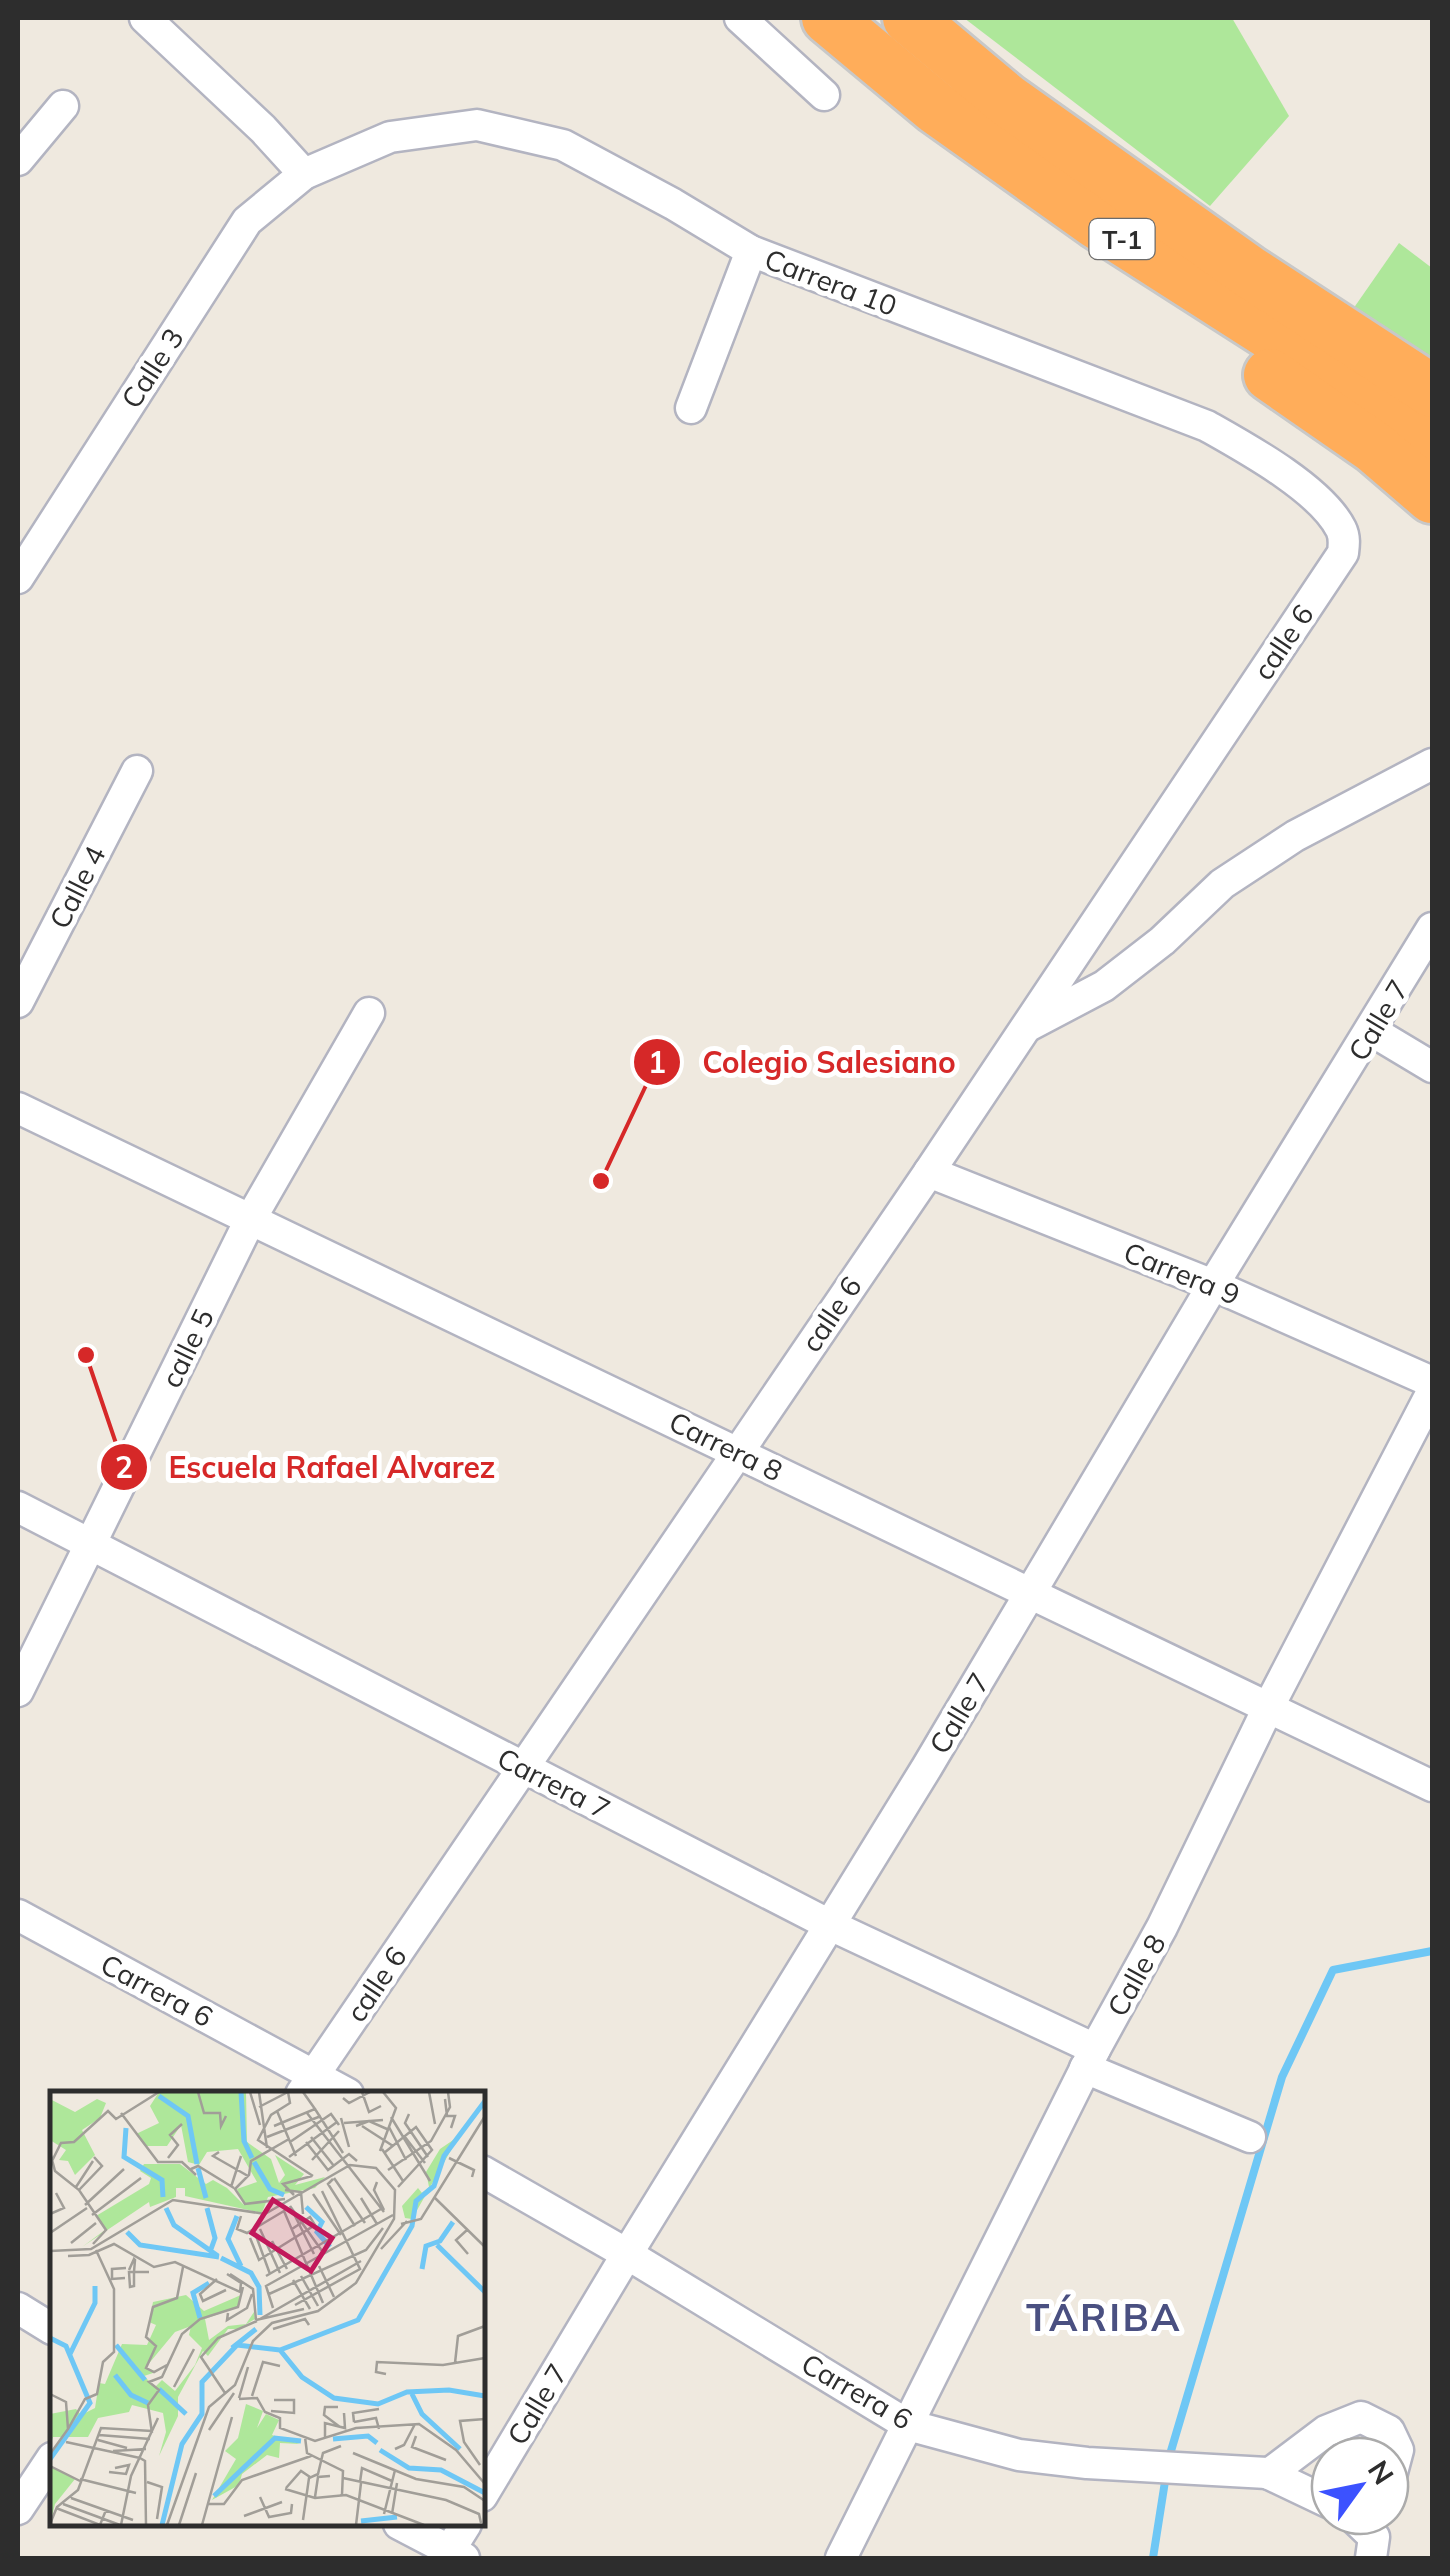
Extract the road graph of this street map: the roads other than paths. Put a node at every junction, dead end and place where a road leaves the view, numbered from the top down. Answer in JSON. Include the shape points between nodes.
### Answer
{"nodes":[{"id":1,"x":145,"y":18,"type":"edge"},
{"id":2,"x":740,"y":18,"type":"edge"},
{"id":3,"x":828,"y":18,"type":"edge"},
{"id":4,"x":909,"y":18,"type":"edge"},
{"id":5,"x":824,"y":95,"type":"dead end"},
{"id":6,"x":63,"y":106,"type":"dead end"},
{"id":7,"x":18,"y":160,"type":"edge"},
{"id":8,"x":304,"y":174,"type":"junction"},
{"id":9,"x":1096,"y":222,"type":"junction"},
{"id":10,"x":751,"y":251,"type":"junction"},
{"id":11,"x":1248,"y":271,"type":"junction"},
{"id":12,"x":1432,"y":359,"type":"edge"},
{"id":13,"x":1432,"y":391,"type":"edge"},
{"id":14,"x":690,"y":408,"type":"dead end"},
{"id":15,"x":1432,"y":437,"type":"edge"},
{"id":16,"x":1432,"y":497,"type":"edge"},
{"id":17,"x":1341,"y":528,"type":"joint"},
{"id":18,"x":27,"y":538,"type":"edge"},
{"id":19,"x":18,"y":578,"type":"edge"},
{"id":20,"x":1432,"y":764,"type":"edge"},
{"id":21,"x":138,"y":771,"type":"dead end"},
{"id":22,"x":1432,"y":928,"type":"edge"},
{"id":23,"x":18,"y":1002,"type":"edge"},
{"id":24,"x":369,"y":1013,"type":"dead end"},
{"id":25,"x":1025,"y":1028,"type":"junction"},
{"id":26,"x":1372,"y":1031,"type":"junction"},
{"id":27,"x":1432,"y":1067,"type":"edge"},
{"id":28,"x":18,"y":1108,"type":"edge"},
{"id":29,"x":929,"y":1172,"type":"junction"},
{"id":30,"x":250,"y":1220,"type":"junction"},
{"id":31,"x":1213,"y":1285,"type":"junction"},
{"id":32,"x":1432,"y":1382,"type":"edge"},
{"id":33,"x":1432,"y":1392,"type":"edge"},
{"id":34,"x":737,"y":1451,"type":"junction"},
{"id":35,"x":18,"y":1507,"type":"edge"},
{"id":36,"x":90,"y":1545,"type":"junction"},
{"id":37,"x":1030,"y":1592,"type":"junction"},
{"id":38,"x":18,"y":1691,"type":"edge"},
{"id":39,"x":1268,"y":1708,"type":"junction"},
{"id":40,"x":524,"y":1768,"type":"junction"},
{"id":41,"x":1432,"y":1786,"type":"edge"},
{"id":42,"x":18,"y":1915,"type":"edge"},
{"id":43,"x":830,"y":1925,"type":"junction"},
{"id":44,"x":1090,"y":2058,"type":"junction"},
{"id":45,"x":308,"y":2084,"type":"edge"},
{"id":46,"x":336,"y":2091,"type":"edge"},
{"id":47,"x":1250,"y":2137,"type":"dead end"},
{"id":48,"x":485,"y":2173,"type":"edge"},
{"id":49,"x":626,"y":2254,"type":"junction"},
{"id":50,"x":18,"y":2308,"type":"edge"},
{"id":51,"x":50,"y":2327,"type":"edge"},
{"id":52,"x":908,"y":2425,"type":"junction"},
{"id":53,"x":1319,"y":2436,"type":"edge"},
{"id":54,"x":1391,"y":2436,"type":"edge"},
{"id":55,"x":1310,"y":2443,"type":"edge"},
{"id":56,"x":50,"y":2461,"type":"edge"},
{"id":57,"x":1268,"y":2474,"type":"junction"},
{"id":58,"x":485,"y":2491,"type":"edge"},
{"id":59,"x":1310,"y":2494,"type":"edge"},
{"id":60,"x":18,"y":2509,"type":"edge"},
{"id":61,"x":402,"y":2526,"type":"edge"},
{"id":62,"x":465,"y":2526,"type":"edge"},
{"id":63,"x":453,"y":2556,"type":"edge"},
{"id":64,"x":842,"y":2558,"type":"edge"}],
"edges":[{"from":1,"to":8,"type":"street"},
{"from":2,"to":5,"type":"street"},
{"from":3,"to":9,"type":"highway","number":"T-1","via":[[936,108]]},
{"from":4,"to":11,"type":"highway","number":"T-1","via":[[1007,100]]},
{"from":6,"to":7,"type":"street"},
{"from":8,"to":10,"type":"street","name":"Carrera 10","via":[[390,137],[477,124],[563,144]]},
{"from":8,"to":18,"type":"street","name":"Calle 3","via":[[247,221]]},
{"from":9,"to":15,"type":"highway","number":"T-1"},
{"from":9,"to":16,"type":"highway","via":[[1228,345],[1375,448]]},
{"from":10,"to":14,"type":"street"},
{"from":10,"to":17,"type":"street","name":"Carrera 10","via":[[1208,426],[1316,498]]},
{"from":11,"to":12,"type":"highway"},
{"from":11,"to":13,"type":"highway","number":"T-1"},
{"from":17,"to":25,"type":"street","name":"calle 6","via":[[1343,553]]},
{"from":18,"to":19,"type":"street","name":"Calle 3"},
{"from":20,"to":25,"type":"street","via":[[1295,836],[1222,884],[1104,986]]},
{"from":21,"to":23,"type":"street","name":"Calle 4"},
{"from":22,"to":26,"type":"street","name":"Calle 7"},
{"from":24,"to":30,"type":"street","name":"calle 5"},
{"from":25,"to":29,"type":"street","name":"calle 6"},
{"from":26,"to":27,"type":"street"},
{"from":26,"to":31,"type":"street","name":"Calle 7"},
{"from":28,"to":30,"type":"street","name":"Carrera 8"},
{"from":29,"to":31,"type":"street","name":"Carrera 9"},
{"from":29,"to":34,"type":"street","name":"calle 6"},
{"from":30,"to":34,"type":"street","name":"Carrera 8"},
{"from":30,"to":36,"type":"street","name":"calle 5"},
{"from":31,"to":32,"type":"street","name":"Carrera 9"},
{"from":31,"to":37,"type":"street","name":"Calle 7"},
{"from":33,"to":39,"type":"street","name":"Calle 8"},
{"from":34,"to":37,"type":"street","name":"Carrera 8"},
{"from":34,"to":40,"type":"street","name":"calle 6"},
{"from":35,"to":36,"type":"street","name":"Carrera 7"},
{"from":36,"to":38,"type":"street","name":"calle 5"},
{"from":36,"to":40,"type":"street","name":"Carrera 7"},
{"from":37,"to":39,"type":"street","name":"Carrera 8"},
{"from":37,"to":43,"type":"street","name":"Calle 7"},
{"from":39,"to":41,"type":"street","name":"Carrera 8"},
{"from":39,"to":44,"type":"street","name":"Calle 8"},
{"from":40,"to":43,"type":"street","name":"Carrera 7"},
{"from":40,"to":45,"type":"street","name":"calle 6"},
{"from":42,"to":45,"type":"street","name":"Carrera 6"},
{"from":43,"to":44,"type":"street","name":"Carrera 7"},
{"from":43,"to":49,"type":"street","name":"Calle 7"},
{"from":44,"to":47,"type":"street","name":"Carrera 7"},
{"from":44,"to":52,"type":"street","name":"Calle 8"},
{"from":45,"to":46,"type":"street","name":"Carrera 6"},
{"from":48,"to":49,"type":"street","name":"Carrera 6"},
{"from":49,"to":52,"type":"street","name":"Carrera 6"},
{"from":49,"to":58,"type":"street","name":"Calle 7"},
{"from":50,"to":51,"type":"street"},
{"from":52,"to":57,"type":"street","name":"Carrera 6","via":[[1019,2455]]},
{"from":52,"to":64,"type":"street","name":"Calle 8"},
{"from":53,"to":54,"type":"street","via":[[1362,2417]]},
{"from":55,"to":57,"type":"street"},
{"from":56,"to":60,"type":"street"},
{"from":57,"to":59,"type":"street","name":"Carrera 6"},
{"from":61,"to":63,"type":"street"},
{"from":62,"to":63,"type":"street"}]}
